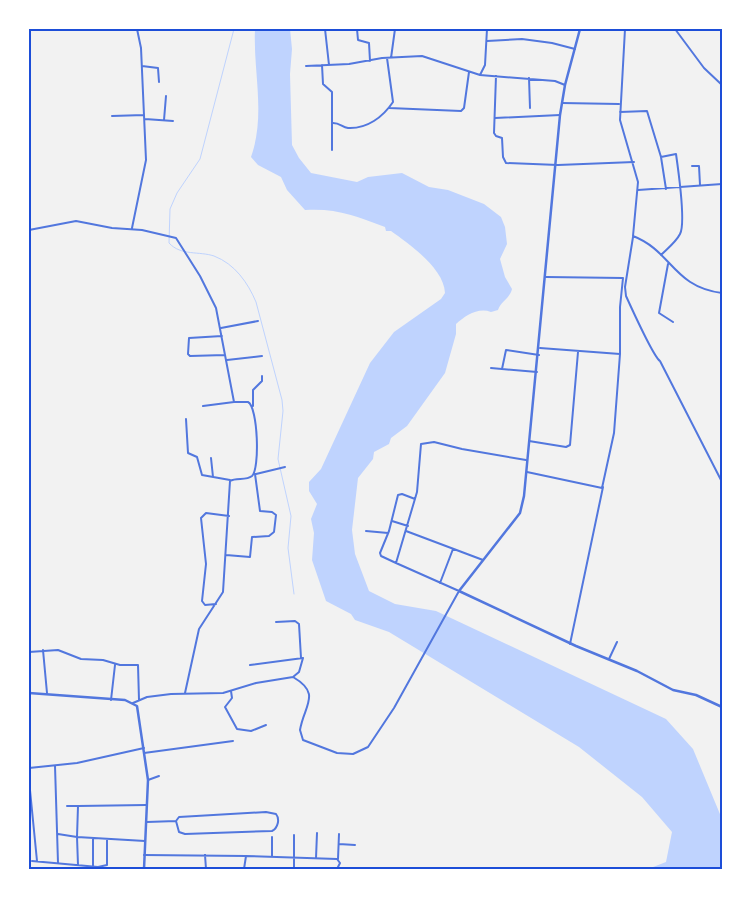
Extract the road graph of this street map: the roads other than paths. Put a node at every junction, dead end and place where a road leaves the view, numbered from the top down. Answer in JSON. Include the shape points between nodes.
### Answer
{"nodes":[{"id":1,"x":137,"y":29,"type":"edge"},
{"id":2,"x":325,"y":29,"type":"edge"},
{"id":3,"x":357,"y":29,"type":"edge"},
{"id":4,"x":394,"y":29,"type":"edge"},
{"id":5,"x":487,"y":29,"type":"edge"},
{"id":6,"x":580,"y":29,"type":"edge"},
{"id":7,"x":625,"y":29,"type":"edge"},
{"id":8,"x":675,"y":29,"type":"edge"},
{"id":9,"x":487,"y":41,"type":"junction"},
{"id":10,"x":575,"y":49,"type":"junction"},
{"id":11,"x":387,"y":58,"type":"junction"},
{"id":12,"x":391,"y":58,"type":"junction"},
{"id":13,"x":370,"y":61,"type":"junction"},
{"id":14,"x":328,"y":65,"type":"junction"},
{"id":15,"x":142,"y":66,"type":"junction"},
{"id":16,"x":306,"y":66,"type":"dead end"},
{"id":17,"x":322,"y":66,"type":"junction"},
{"id":18,"x":469,"y":72,"type":"junction"},
{"id":19,"x":480,"y":75,"type":"junction"},
{"id":20,"x":496,"y":76,"type":"junction"},
{"id":21,"x":529,"y":78,"type":"junction"},
{"id":22,"x":160,"y":82,"type":"dead end"},
{"id":23,"x":565,"y":85,"type":"junction"},
{"id":24,"x":722,"y":85,"type":"edge"},
{"id":25,"x":166,"y":96,"type":"dead end"},
{"id":26,"x":562,"y":103,"type":"junction"},
{"id":27,"x":621,"y":104,"type":"junction"},
{"id":28,"x":389,"y":108,"type":"junction"},
{"id":29,"x":530,"y":108,"type":"dead end"},
{"id":30,"x":620,"y":112,"type":"junction"},
{"id":31,"x":144,"y":115,"type":"junction"},
{"id":32,"x":560,"y":115,"type":"junction"},
{"id":33,"x":112,"y":116,"type":"dead end"},
{"id":34,"x":495,"y":118,"type":"junction"},
{"id":35,"x":144,"y":119,"type":"junction"},
{"id":36,"x":164,"y":120,"type":"junction"},
{"id":37,"x":173,"y":121,"type":"dead end"},
{"id":38,"x":333,"y":123,"type":"junction"},
{"id":39,"x":332,"y":150,"type":"dead end"},
{"id":40,"x":661,"y":157,"type":"junction"},
{"id":41,"x":633,"y":162,"type":"junction"},
{"id":42,"x":556,"y":165,"type":"junction"},
{"id":43,"x":692,"y":166,"type":"dead end"},
{"id":44,"x":722,"y":184,"type":"edge"},
{"id":45,"x":700,"y":185,"type":"junction"},
{"id":46,"x":678,"y":187,"type":"junction"},
{"id":47,"x":666,"y":188,"type":"junction"},
{"id":48,"x":638,"y":190,"type":"junction"},
{"id":49,"x":132,"y":228,"type":"junction"},
{"id":50,"x":29,"y":230,"type":"edge"},
{"id":51,"x":633,"y":236,"type":"junction"},
{"id":52,"x":661,"y":255,"type":"junction"},
{"id":53,"x":668,"y":263,"type":"junction"},
{"id":54,"x":546,"y":277,"type":"junction"},
{"id":55,"x":625,"y":278,"type":"junction"},
{"id":56,"x":722,"y":293,"type":"edge"},
{"id":57,"x":258,"y":321,"type":"dead end"},
{"id":58,"x":673,"y":322,"type":"dead end"},
{"id":59,"x":221,"y":328,"type":"junction"},
{"id":60,"x":222,"y":336,"type":"junction"},
{"id":61,"x":540,"y":348,"type":"junction"},
{"id":62,"x":578,"y":352,"type":"junction"},
{"id":63,"x":620,"y":354,"type":"junction"},
{"id":64,"x":225,"y":355,"type":"junction"},
{"id":65,"x":539,"y":355,"type":"junction"},
{"id":66,"x":262,"y":356,"type":"dead end"},
{"id":67,"x":226,"y":360,"type":"junction"},
{"id":68,"x":492,"y":368,"type":"dead end"},
{"id":69,"x":502,"y":369,"type":"junction"},
{"id":70,"x":537,"y":372,"type":"junction"},
{"id":71,"x":262,"y":376,"type":"dead end"},
{"id":72,"x":234,"y":402,"type":"junction"},
{"id":73,"x":203,"y":406,"type":"dead end"},
{"id":74,"x":253,"y":406,"type":"junction"},
{"id":75,"x":186,"y":419,"type":"dead end"},
{"id":76,"x":530,"y":441,"type":"junction"},
{"id":77,"x":211,"y":458,"type":"dead end"},
{"id":78,"x":528,"y":460,"type":"junction"},
{"id":79,"x":285,"y":467,"type":"dead end"},
{"id":80,"x":527,"y":472,"type":"junction"},
{"id":81,"x":255,"y":473,"type":"junction"},
{"id":82,"x":213,"y":477,"type":"junction"},
{"id":83,"x":230,"y":480,"type":"junction"},
{"id":84,"x":722,"y":482,"type":"edge"},
{"id":85,"x":603,"y":486,"type":"junction"},
{"id":86,"x":415,"y":499,"type":"junction"},
{"id":87,"x":229,"y":516,"type":"junction"},
{"id":88,"x":392,"y":521,"type":"junction"},
{"id":89,"x":408,"y":526,"type":"junction"},
{"id":90,"x":366,"y":531,"type":"dead end"},
{"id":91,"x":406,"y":531,"type":"junction"},
{"id":92,"x":388,"y":533,"type":"junction"},
{"id":93,"x":453,"y":549,"type":"junction"},
{"id":94,"x":226,"y":555,"type":"junction"},
{"id":95,"x":483,"y":560,"type":"junction"},
{"id":96,"x":396,"y":563,"type":"junction"},
{"id":97,"x":440,"y":583,"type":"junction"},
{"id":98,"x":458,"y":591,"type":"junction"},
{"id":99,"x":216,"y":604,"type":"junction"},
{"id":100,"x":276,"y":622,"type":"dead end"},
{"id":101,"x":618,"y":642,"type":"dead end"},
{"id":102,"x":570,"y":644,"type":"junction"},
{"id":103,"x":43,"y":650,"type":"junction"},
{"id":104,"x":29,"y":652,"type":"edge"},
{"id":105,"x":301,"y":658,"type":"junction"},
{"id":106,"x":609,"y":659,"type":"junction"},
{"id":107,"x":115,"y":664,"type":"junction"},
{"id":108,"x":250,"y":665,"type":"dead end"},
{"id":109,"x":293,"y":676,"type":"junction"},
{"id":110,"x":231,"y":691,"type":"junction"},
{"id":111,"x":29,"y":693,"type":"edge"},
{"id":112,"x":47,"y":693,"type":"junction"},
{"id":113,"x":185,"y":693,"type":"junction"},
{"id":114,"x":111,"y":700,"type":"junction"},
{"id":115,"x":139,"y":700,"type":"junction"},
{"id":116,"x":133,"y":702,"type":"junction"},
{"id":117,"x":722,"y":707,"type":"edge"},
{"id":118,"x":266,"y":725,"type":"dead end"},
{"id":119,"x":233,"y":741,"type":"dead end"},
{"id":120,"x":144,"y":748,"type":"junction"},
{"id":121,"x":144,"y":753,"type":"junction"},
{"id":122,"x":55,"y":766,"type":"junction"},
{"id":123,"x":29,"y":768,"type":"edge"},
{"id":124,"x":159,"y":776,"type":"dead end"},
{"id":125,"x":29,"y":780,"type":"edge"},
{"id":126,"x":148,"y":780,"type":"junction"},
{"id":127,"x":147,"y":805,"type":"junction"},
{"id":128,"x":67,"y":806,"type":"dead end"},
{"id":129,"x":78,"y":806,"type":"junction"},
{"id":130,"x":176,"y":821,"type":"junction"},
{"id":131,"x":146,"y":822,"type":"junction"},
{"id":132,"x":317,"y":833,"type":"dead end"},
{"id":133,"x":58,"y":834,"type":"junction"},
{"id":134,"x":339,"y":834,"type":"dead end"},
{"id":135,"x":294,"y":835,"type":"dead end"},
{"id":136,"x":77,"y":836,"type":"junction"},
{"id":137,"x":272,"y":837,"type":"dead end"},
{"id":138,"x":93,"y":838,"type":"junction"},
{"id":139,"x":108,"y":840,"type":"junction"},
{"id":140,"x":145,"y":841,"type":"junction"},
{"id":141,"x":339,"y":844,"type":"junction"},
{"id":142,"x":355,"y":844,"type":"dead end"},
{"id":143,"x":144,"y":855,"type":"junction"},
{"id":144,"x":205,"y":855,"type":"junction"},
{"id":145,"x":246,"y":856,"type":"junction"},
{"id":146,"x":272,"y":857,"type":"junction"},
{"id":147,"x":294,"y":858,"type":"junction"},
{"id":148,"x":316,"y":858,"type":"junction"},
{"id":149,"x":338,"y":859,"type":"junction"},
{"id":150,"x":32,"y":861,"type":"dead end"},
{"id":151,"x":37,"y":861,"type":"junction"},
{"id":152,"x":58,"y":863,"type":"junction"},
{"id":153,"x":78,"y":865,"type":"junction"},
{"id":154,"x":93,"y":867,"type":"junction"},
{"id":155,"x":98,"y":868,"type":"edge"},
{"id":156,"x":144,"y":869,"type":"edge"},
{"id":157,"x":206,"y":869,"type":"edge"},
{"id":158,"x":244,"y":869,"type":"edge"},
{"id":159,"x":294,"y":869,"type":"edge"},
{"id":160,"x":337,"y":869,"type":"edge"}],
"edges":[{"from":1,"to":15,"type":"street"},
{"from":2,"to":14,"type":"street"},
{"from":3,"to":13,"type":"street","via":[[358,40],[369,43]]},
{"from":4,"to":12,"type":"street"},
{"from":5,"to":9,"type":"street"},
{"from":6,"to":10,"type":"street"},
{"from":7,"to":27,"type":"street"},
{"from":8,"to":24,"type":"street","via":[[704,68]]},
{"from":9,"to":10,"type":"street","via":[[522,39],[552,42]]},
{"from":9,"to":19,"type":"street"},
{"from":10,"to":23,"type":"street"},
{"from":11,"to":12,"type":"street"},
{"from":11,"to":13,"type":"street"},
{"from":11,"to":28,"type":"street","via":[[392,102]]},
{"from":12,"to":18,"type":"street","via":[[429,58]]},
{"from":13,"to":14,"type":"street"},
{"from":14,"to":17,"type":"street"},
{"from":15,"to":22,"type":"street","via":[[158,68]]},
{"from":15,"to":31,"type":"street"},
{"from":16,"to":17,"type":"street"},
{"from":17,"to":38,"type":"street","via":[[323,84],[332,92]]},
{"from":18,"to":19,"type":"street"},
{"from":18,"to":28,"type":"street","via":[[461,111]]},
{"from":19,"to":20,"type":"street"},
{"from":20,"to":21,"type":"street"},
{"from":20,"to":34,"type":"street"},
{"from":21,"to":23,"type":"street"},
{"from":21,"to":29,"type":"street"},
{"from":23,"to":26,"type":"street"},
{"from":25,"to":36,"type":"street"},
{"from":26,"to":27,"type":"street"},
{"from":26,"to":32,"type":"street"},
{"from":27,"to":30,"type":"street"},
{"from":28,"to":38,"type":"street","via":[[377,120],[358,127],[347,128]]},
{"from":30,"to":40,"type":"street","via":[[647,111]]},
{"from":30,"to":41,"type":"street","via":[[623,136]]},
{"from":31,"to":33,"type":"street"},
{"from":31,"to":35,"type":"street"},
{"from":32,"to":34,"type":"street"},
{"from":32,"to":42,"type":"street"},
{"from":34,"to":42,"type":"street","via":[[495,135],[502,138],[506,163]]},
{"from":35,"to":36,"type":"street"},
{"from":35,"to":49,"type":"street","via":[[145,165]]},
{"from":36,"to":37,"type":"street"},
{"from":38,"to":39,"type":"street"},
{"from":40,"to":46,"type":"street","via":[[676,154],[681,179]]},
{"from":40,"to":47,"type":"street"},
{"from":41,"to":42,"type":"street"},
{"from":41,"to":48,"type":"street"},
{"from":42,"to":54,"type":"street"},
{"from":43,"to":45,"type":"street","via":[[699,166]]},
{"from":44,"to":45,"type":"street"},
{"from":45,"to":46,"type":"street"},
{"from":46,"to":47,"type":"street"},
{"from":46,"to":52,"type":"street","via":[[681,229]]},
{"from":47,"to":48,"type":"street"},
{"from":48,"to":51,"type":"street"},
{"from":49,"to":50,"type":"street","via":[[70,221]]},
{"from":49,"to":59,"type":"street","via":[[176,238],[208,291]]},
{"from":51,"to":52,"type":"street"},
{"from":51,"to":55,"type":"street"},
{"from":52,"to":53,"type":"street"},
{"from":53,"to":56,"type":"street","via":[[692,284]]},
{"from":53,"to":58,"type":"street","via":[[659,312],[660,316]]},
{"from":54,"to":55,"type":"street"},
{"from":54,"to":61,"type":"street"},
{"from":55,"to":63,"type":"street","via":[[620,307]]},
{"from":55,"to":84,"type":"street","via":[[629,302],[655,357]]},
{"from":57,"to":59,"type":"street"},
{"from":59,"to":60,"type":"street"},
{"from":60,"to":64,"type":"street"},
{"from":60,"to":64,"type":"street","via":[[188,339],[188,354]]},
{"from":61,"to":62,"type":"street"},
{"from":61,"to":65,"type":"street"},
{"from":62,"to":63,"type":"street"},
{"from":62,"to":76,"type":"street","via":[[570,445]]},
{"from":63,"to":85,"type":"street","via":[[618,404]]},
{"from":64,"to":67,"type":"street"},
{"from":65,"to":69,"type":"street","via":[[506,350]]},
{"from":65,"to":70,"type":"street"},
{"from":66,"to":67,"type":"street"},
{"from":67,"to":72,"type":"street"},
{"from":68,"to":69,"type":"street"},
{"from":69,"to":70,"type":"street"},
{"from":70,"to":76,"type":"street"},
{"from":71,"to":74,"type":"street","via":[[262,381],[253,390]]},
{"from":72,"to":73,"type":"street"},
{"from":72,"to":74,"type":"street","via":[[248,402]]},
{"from":74,"to":81,"type":"street","via":[[257,436]]},
{"from":75,"to":82,"type":"street","via":[[188,455],[197,457],[202,475]]},
{"from":76,"to":78,"type":"street"},
{"from":77,"to":82,"type":"street"},
{"from":78,"to":80,"type":"street"},
{"from":78,"to":86,"type":"street","via":[[423,442]]},
{"from":79,"to":81,"type":"street"},
{"from":80,"to":85,"type":"street","via":[[598,489]]},
{"from":80,"to":95,"type":"street","via":[[520,513]]},
{"from":81,"to":83,"type":"street","via":[[250,478]]},
{"from":81,"to":94,"type":"street","via":[[260,510],[276,515],[274,532],[269,536],[252,537],[250,557]]},
{"from":82,"to":83,"type":"street"},
{"from":83,"to":87,"type":"street"},
{"from":85,"to":102,"type":"street"},
{"from":86,"to":88,"type":"street","via":[[398,495]]},
{"from":86,"to":89,"type":"street"},
{"from":87,"to":94,"type":"street"},
{"from":87,"to":99,"type":"street","via":[[206,514],[201,518],[206,564],[202,601],[205,605]]},
{"from":88,"to":89,"type":"street"},
{"from":88,"to":92,"type":"street"},
{"from":89,"to":91,"type":"street"},
{"from":90,"to":92,"type":"street"},
{"from":91,"to":93,"type":"street"},
{"from":91,"to":96,"type":"street"},
{"from":92,"to":96,"type":"street","via":[[380,554]]},
{"from":93,"to":95,"type":"street"},
{"from":93,"to":97,"type":"street"},
{"from":94,"to":99,"type":"street","via":[[223,592]]},
{"from":95,"to":98,"type":"street"},
{"from":96,"to":97,"type":"street"},
{"from":97,"to":98,"type":"street"},
{"from":98,"to":102,"type":"street"},
{"from":98,"to":109,"type":"street","via":[[381,730],[368,747],[353,754],[337,753],[304,740],[300,730],[310,700],[309,693],[304,684]]},
{"from":99,"to":113,"type":"street","via":[[199,629]]},
{"from":100,"to":105,"type":"street","via":[[298,624]]},
{"from":101,"to":106,"type":"street"},
{"from":102,"to":106,"type":"street"},
{"from":103,"to":104,"type":"street"},
{"from":103,"to":107,"type":"street","via":[[58,650],[81,659]]},
{"from":103,"to":112,"type":"street"},
{"from":105,"to":108,"type":"street"},
{"from":105,"to":109,"type":"street","via":[[299,672]]},
{"from":106,"to":117,"type":"street","via":[[673,690],[696,695]]},
{"from":107,"to":114,"type":"street"},
{"from":107,"to":115,"type":"street","via":[[138,666]]},
{"from":109,"to":110,"type":"street"},
{"from":110,"to":113,"type":"street"},
{"from":110,"to":118,"type":"street","via":[[232,698],[225,707],[237,729],[251,731]]},
{"from":111,"to":112,"type":"street"},
{"from":112,"to":114,"type":"street"},
{"from":113,"to":115,"type":"street"},
{"from":114,"to":116,"type":"street"},
{"from":115,"to":116,"type":"street"},
{"from":116,"to":120,"type":"street","via":[[138,712]]},
{"from":119,"to":121,"type":"street"},
{"from":120,"to":121,"type":"street"},
{"from":120,"to":122,"type":"street"},
{"from":121,"to":126,"type":"street"},
{"from":122,"to":123,"type":"street"},
{"from":122,"to":133,"type":"street"},
{"from":124,"to":126,"type":"street"},
{"from":125,"to":151,"type":"street"},
{"from":126,"to":127,"type":"street"},
{"from":127,"to":129,"type":"street"},
{"from":127,"to":131,"type":"street"},
{"from":128,"to":129,"type":"street"},
{"from":129,"to":136,"type":"street"},
{"from":130,"to":130,"type":"street","via":[[178,817],[185,816],[266,812],[276,814],[278,821],[272,831],[182,834]]},
{"from":130,"to":131,"type":"street"},
{"from":131,"to":140,"type":"street"},
{"from":132,"to":148,"type":"street"},
{"from":133,"to":136,"type":"street"},
{"from":133,"to":152,"type":"street"},
{"from":134,"to":141,"type":"street"},
{"from":135,"to":147,"type":"street"},
{"from":136,"to":138,"type":"street"},
{"from":136,"to":153,"type":"street"},
{"from":137,"to":146,"type":"street"},
{"from":138,"to":139,"type":"street"},
{"from":138,"to":154,"type":"street"},
{"from":139,"to":140,"type":"street"},
{"from":139,"to":155,"type":"street","via":[[106,865]]},
{"from":140,"to":143,"type":"street"},
{"from":141,"to":142,"type":"street"},
{"from":141,"to":149,"type":"street"},
{"from":143,"to":144,"type":"street"},
{"from":143,"to":156,"type":"street"},
{"from":144,"to":145,"type":"street"},
{"from":144,"to":157,"type":"street"},
{"from":145,"to":146,"type":"street"},
{"from":145,"to":158,"type":"street"},
{"from":146,"to":147,"type":"street"},
{"from":147,"to":148,"type":"street"},
{"from":147,"to":159,"type":"street"},
{"from":148,"to":149,"type":"street"},
{"from":149,"to":160,"type":"street"},
{"from":150,"to":151,"type":"street"},
{"from":151,"to":152,"type":"street"},
{"from":152,"to":153,"type":"street"},
{"from":153,"to":154,"type":"street"},
{"from":154,"to":155,"type":"street"}]}
